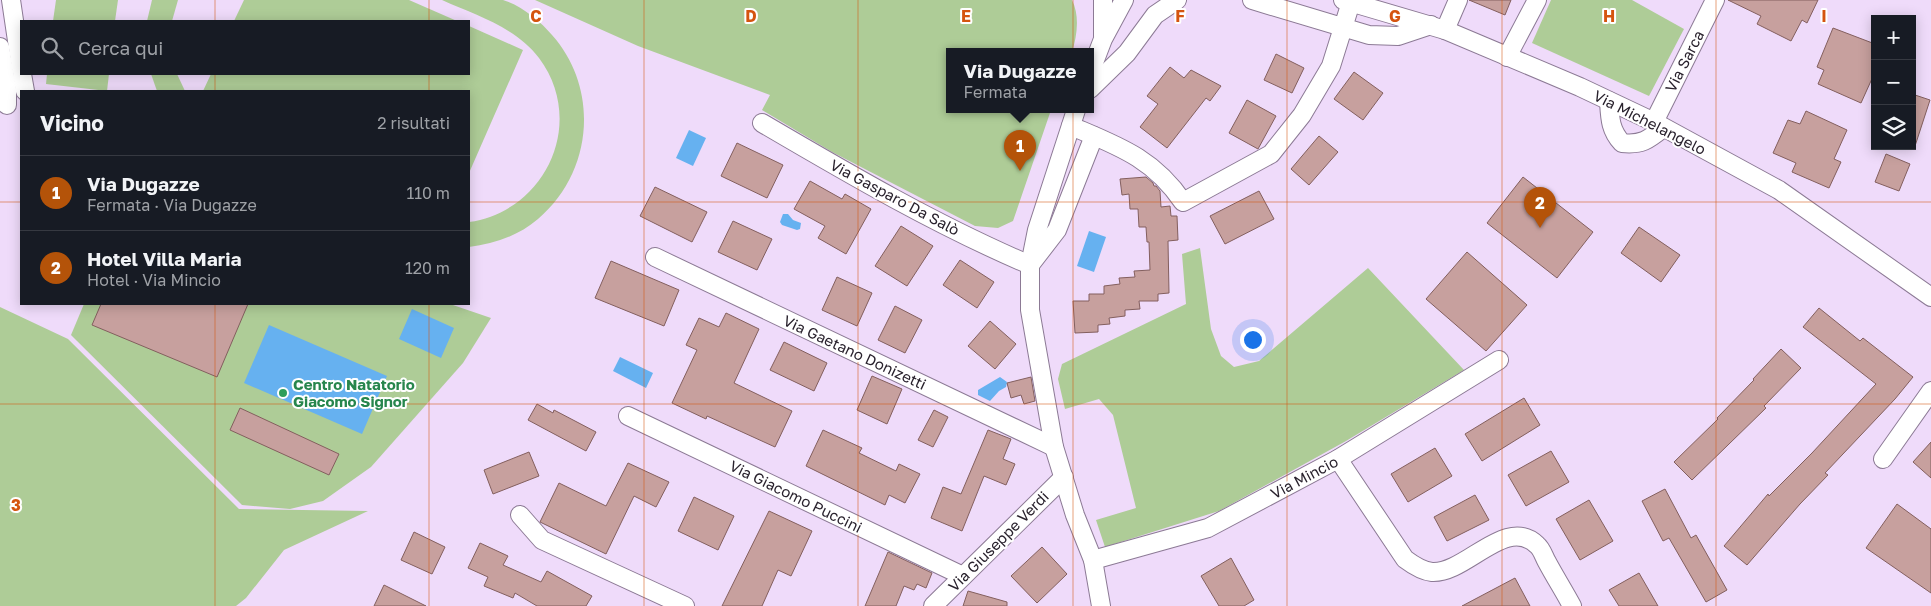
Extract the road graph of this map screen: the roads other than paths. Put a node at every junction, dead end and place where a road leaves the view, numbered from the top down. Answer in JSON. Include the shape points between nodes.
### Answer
{"nodes":[{"id":1,"x":11,"y":0,"type":"edge"},
{"id":2,"x":1103,"y":0,"type":"edge"},
{"id":3,"x":1124,"y":0,"type":"edge"},
{"id":4,"x":1177,"y":0,"type":"edge"},
{"id":5,"x":1252,"y":0,"type":"edge"},
{"id":6,"x":1458,"y":0,"type":"edge"},
{"id":7,"x":1536,"y":0,"type":"edge"},
{"id":8,"x":1715,"y":0,"type":"edge"},
{"id":9,"x":1357,"y":2,"type":"edge"},
{"id":10,"x":1342,"y":26,"type":"junction"},
{"id":11,"x":1438,"y":28,"type":"junction"},
{"id":12,"x":1103,"y":39,"type":"junction"},
{"id":13,"x":0,"y":47,"type":"edge"},
{"id":14,"x":1508,"y":57,"type":"junction"},
{"id":15,"x":20,"y":61,"type":"edge"},
{"id":16,"x":1094,"y":62,"type":"edge"},
{"id":17,"x":22,"y":75,"type":"edge"},
{"id":18,"x":1094,"y":85,"type":"edge"},
{"id":19,"x":25,"y":90,"type":"edge"},
{"id":20,"x":20,"y":98,"type":"edge"},
{"id":21,"x":1609,"y":101,"type":"junction"},
{"id":22,"x":1073,"y":118,"type":"edge"},
{"id":23,"x":762,"y":123,"type":"dead end"},
{"id":24,"x":1658,"y":125,"type":"junction"},
{"id":25,"x":1094,"y":136,"type":"junction"},
{"id":26,"x":655,"y":257,"type":"dead end"},
{"id":27,"x":1030,"y":265,"type":"junction"},
{"id":28,"x":1931,"y":297,"type":"edge"},
{"id":29,"x":1500,"y":360,"type":"dead end"},
{"id":30,"x":1931,"y":390,"type":"edge"},
{"id":31,"x":628,"y":416,"type":"dead end"},
{"id":32,"x":1054,"y":447,"type":"junction"},
{"id":33,"x":1338,"y":459,"type":"junction"},
{"id":34,"x":1883,"y":459,"type":"dead end"},
{"id":35,"x":1064,"y":477,"type":"junction"},
{"id":36,"x":520,"y":515,"type":"dead end"},
{"id":37,"x":1092,"y":560,"type":"junction"},
{"id":38,"x":963,"y":576,"type":"junction"},
{"id":39,"x":685,"y":606,"type":"edge"},
{"id":40,"x":933,"y":606,"type":"edge"},
{"id":41,"x":1101,"y":606,"type":"edge"},
{"id":42,"x":1572,"y":606,"type":"edge"}],
"edges":[{"from":1,"to":15,"type":"street"},
{"from":2,"to":12,"type":"street"},
{"from":3,"to":12,"type":"street"},
{"from":4,"to":18,"type":"street","via":[[1155,15],[1127,53]]},
{"from":5,"to":10,"type":"street"},
{"from":6,"to":11,"type":"street"},
{"from":7,"to":14,"type":"street"},
{"from":8,"to":24,"type":"street","name":"Via Sarca"},
{"from":9,"to":10,"type":"street"},
{"from":9,"to":11,"type":"street","name":"Via Michelangelo"},
{"from":10,"to":11,"type":"street","via":[[1369,34],[1398,36]]},
{"from":10,"to":25,"type":"street","via":[[1330,66],[1302,115],[1270,154],[1183,202],[1151,165],[1124,148]]},
{"from":11,"to":14,"type":"street","name":"Via Michelangelo"},
{"from":12,"to":16,"type":"street"},
{"from":13,"to":20,"type":"street","via":[[8,90],[7,105]]},
{"from":14,"to":21,"type":"street","name":"Via Michelangelo"},
{"from":17,"to":19,"type":"street"},
{"from":21,"to":24,"type":"street","name":"Via Michelangelo"},
{"from":21,"to":24,"type":"street","via":[[1614,134],[1622,143],[1636,144],[1650,139]]},
{"from":22,"to":25,"type":"street"},
{"from":22,"to":27,"type":"street","via":[[1037,230]]},
{"from":23,"to":27,"type":"street","name":"Via Gasparo Da Salò","via":[[926,215]]},
{"from":24,"to":28,"type":"street","name":"Via Michelangelo","via":[[1779,190]]},
{"from":25,"to":27,"type":"street","via":[[1057,230]]},
{"from":26,"to":32,"type":"street","name":"Via Gaetano Donizetti"},
{"from":27,"to":32,"type":"street","via":[[1030,310]]},
{"from":29,"to":33,"type":"street","name":"Via Mincio"},
{"from":30,"to":34,"type":"street"},
{"from":31,"to":38,"type":"street","name":"Via Giacomo Puccini"},
{"from":32,"to":35,"type":"street"},
{"from":33,"to":37,"type":"street","name":"Via Mincio","via":[[1208,528]]},
{"from":33,"to":42,"type":"street","via":[[1405,559],[1420,569],[1433,572],[1450,570],[1497,541],[1514,536],[1527,538],[1538,546]]},
{"from":35,"to":37,"type":"street"},
{"from":35,"to":38,"type":"street","name":"Via Giuseppe Verdi"},
{"from":36,"to":39,"type":"street","via":[[542,540]]},
{"from":37,"to":41,"type":"street"},
{"from":38,"to":40,"type":"street","name":"Via Giuseppe Verdi"}]}
